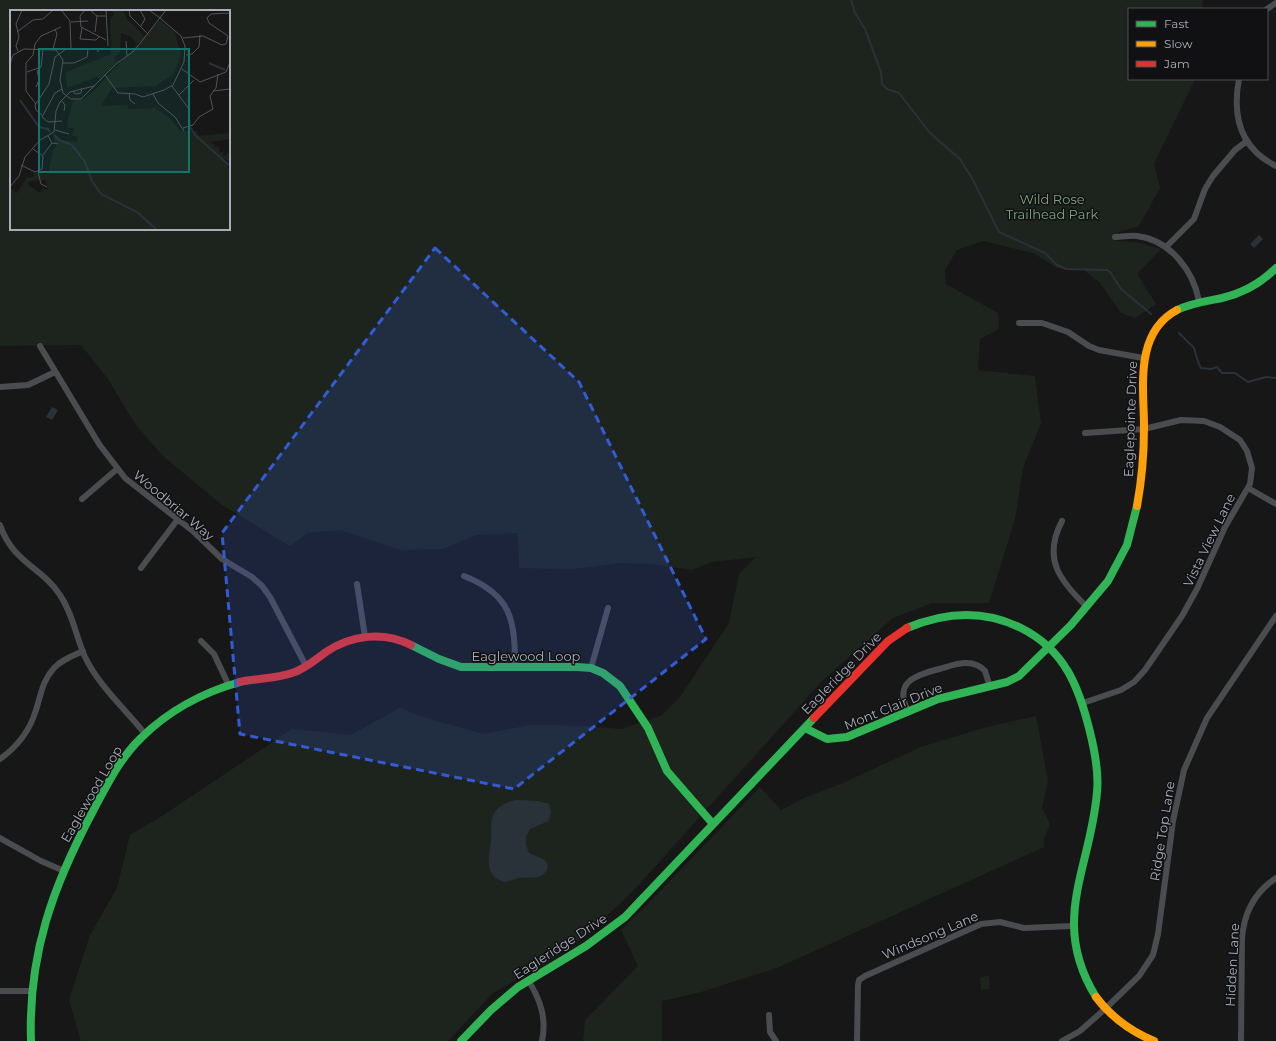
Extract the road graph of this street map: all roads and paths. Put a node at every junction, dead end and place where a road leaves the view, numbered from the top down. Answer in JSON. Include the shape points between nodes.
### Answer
{"nodes":[{"id":1,"x":1239,"y":80,"type":"edge"},
{"id":2,"x":1247,"y":141,"type":"junction"},
{"id":3,"x":1276,"y":166,"type":"edge"},
{"id":4,"x":1115,"y":237,"type":"dead end"},
{"id":5,"x":1166,"y":248,"type":"junction"},
{"id":6,"x":1276,"y":268,"type":"edge"},
{"id":7,"x":1199,"y":301,"type":"junction"},
{"id":8,"x":1018,"y":323,"type":"dead end"},
{"id":9,"x":40,"y":346,"type":"dead end"},
{"id":10,"x":1143,"y":358,"type":"junction"},
{"id":11,"x":55,"y":372,"type":"junction"},
{"id":12,"x":0,"y":387,"type":"edge"},
{"id":13,"x":1144,"y":429,"type":"junction"},
{"id":14,"x":1085,"y":433,"type":"dead end"},
{"id":15,"x":117,"y":469,"type":"junction"},
{"id":16,"x":1248,"y":488,"type":"junction"},
{"id":17,"x":82,"y":499,"type":"dead end"},
{"id":18,"x":1276,"y":504,"type":"edge"},
{"id":19,"x":178,"y":519,"type":"junction"},
{"id":20,"x":1062,"y":521,"type":"dead end"},
{"id":21,"x":0,"y":525,"type":"edge"},
{"id":22,"x":141,"y":568,"type":"dead end"},
{"id":23,"x":464,"y":576,"type":"dead end"},
{"id":24,"x":357,"y":584,"type":"dead end"},
{"id":25,"x":1087,"y":607,"type":"junction"},
{"id":26,"x":608,"y":608,"type":"dead end"},
{"id":27,"x":1276,"y":616,"type":"edge"},
{"id":28,"x":365,"y":637,"type":"junction"},
{"id":29,"x":201,"y":641,"type":"dead end"},
{"id":30,"x":1049,"y":646,"type":"junction"},
{"id":31,"x":82,"y":651,"type":"junction"},
{"id":32,"x":306,"y":666,"type":"junction"},
{"id":33,"x":515,"y":668,"type":"junction"},
{"id":34,"x":591,"y":668,"type":"junction"},
{"id":35,"x":229,"y":686,"type":"junction"},
{"id":36,"x":990,"y":687,"type":"junction"},
{"id":37,"x":1083,"y":703,"type":"junction"},
{"id":38,"x":908,"y":710,"type":"junction"},
{"id":39,"x":805,"y":728,"type":"junction"},
{"id":40,"x":146,"y":734,"type":"junction"},
{"id":41,"x":0,"y":759,"type":"edge"},
{"id":42,"x":713,"y":824,"type":"junction"},
{"id":43,"x":0,"y":838,"type":"edge"},
{"id":44,"x":64,"y":871,"type":"junction"},
{"id":45,"x":1276,"y":878,"type":"edge"},
{"id":46,"x":1072,"y":926,"type":"junction"},
{"id":47,"x":528,"y":980,"type":"junction"},
{"id":48,"x":0,"y":991,"type":"edge"},
{"id":49,"x":31,"y":991,"type":"junction"},
{"id":50,"x":1105,"y":1009,"type":"junction"},
{"id":51,"x":769,"y":1016,"type":"dead end"},
{"id":52,"x":31,"y":1041,"type":"edge"},
{"id":53,"x":461,"y":1041,"type":"edge"},
{"id":54,"x":542,"y":1041,"type":"edge"},
{"id":55,"x":776,"y":1041,"type":"edge"},
{"id":56,"x":857,"y":1041,"type":"edge"},
{"id":57,"x":1062,"y":1041,"type":"edge"},
{"id":58,"x":1154,"y":1041,"type":"edge"},
{"id":59,"x":1241,"y":1041,"type":"edge"}],
"edges":[{"from":1,"to":2,"type":"street","via":[[1236,108]]},
{"from":2,"to":3,"type":"street","via":[[1261,156]]},
{"from":2,"to":5,"type":"street","via":[[1235,150],[1210,180],[1194,219]]},
{"from":4,"to":5,"type":"street","via":[[1142,237]]},
{"from":5,"to":7,"type":"street","via":[[1189,271]]},
{"from":6,"to":7,"type":"street","name":"Eaglepointe Drive","via":[[1245,290],[1225,297]]},
{"from":7,"to":10,"type":"street","name":"Eaglepointe Drive","via":[[1176,310],[1164,319],[1152,336]]},
{"from":8,"to":10,"type":"street","via":[[1042,323],[1061,329],[1099,350]]},
{"from":9,"to":11,"type":"street","name":"Woodbriar Way"},
{"from":10,"to":13,"type":"street","name":"Eaglepointe Drive"},
{"from":11,"to":12,"type":"street","via":[[35,383]]},
{"from":11,"to":15,"type":"street","name":"Woodbriar Way"},
{"from":13,"to":14,"type":"street","name":"Vista View Lane"},
{"from":13,"to":16,"type":"street","name":"Vista View Lane","via":[[1188,419],[1220,427],[1240,440],[1247,451],[1252,468]]},
{"from":13,"to":25,"type":"street","name":"Eaglepointe Drive","via":[[1140,482],[1132,529],[1114,571]]},
{"from":15,"to":17,"type":"street"},
{"from":15,"to":19,"type":"street","name":"Woodbriar Way","via":[[131,484]]},
{"from":16,"to":18,"type":"street"},
{"from":16,"to":37,"type":"street","name":"Vista View Lane","via":[[1225,527],[1206,573],[1189,604],[1145,670],[1134,682],[1121,690]]},
{"from":19,"to":22,"type":"street"},
{"from":19,"to":32,"type":"street","name":"Woodbriar Way","via":[[222,559],[262,586]]},
{"from":20,"to":25,"type":"street","via":[[1054,544],[1056,568],[1064,584]]},
{"from":21,"to":31,"type":"street","via":[[6,540],[17,555],[48,580],[61,596]]},
{"from":23,"to":33,"type":"street","via":[[491,590],[506,608],[514,629]]},
{"from":24,"to":28,"type":"street"},
{"from":25,"to":30,"type":"street","name":"Eaglepointe Drive"},
{"from":26,"to":34,"type":"street"},
{"from":27,"to":50,"type":"street","name":"Ridge Top Lane","via":[[1215,706],[1191,751],[1176,804],[1154,950],[1142,972]]},
{"from":28,"to":32,"type":"street","name":"Eaglewood Loop","via":[[339,644]]},
{"from":28,"to":33,"type":"street","name":"Eaglewood Loop","via":[[384,636],[404,641],[438,659],[458,666]]},
{"from":29,"to":35,"type":"street","via":[[214,654]]},
{"from":30,"to":36,"type":"street","name":"Mont Clair Drive","via":[[1019,676]]},
{"from":30,"to":37,"type":"street","name":"Eagleridge Drive","via":[[1070,674]]},
{"from":30,"to":39,"type":"street","name":"Eagleridge Drive","via":[[1027,630],[1008,620],[992,616],[959,613],[924,621],[906,628],[882,646]]},
{"from":31,"to":40,"type":"street","via":[[101,683]]},
{"from":31,"to":41,"type":"street","via":[[51,671],[44,683],[29,727],[15,746]]},
{"from":32,"to":35,"type":"street","name":"Eaglewood Loop","via":[[282,676],[254,679]]},
{"from":33,"to":34,"type":"street","name":"Eaglewood Loop"},
{"from":34,"to":42,"type":"street","name":"Eaglewood Loop","via":[[612,678],[624,690],[654,740],[667,771]]},
{"from":35,"to":40,"type":"street","name":"Eaglewood Loop","via":[[186,704]]},
{"from":36,"to":38,"type":"street","name":"Mont Clair Drive","via":[[938,699]]},
{"from":36,"to":38,"type":"street","via":[[985,671],[973,664],[961,663],[921,673],[904,687],[903,700]]},
{"from":37,"to":46,"type":"street","name":"Eagleridge Drive","via":[[1098,783],[1074,903]]},
{"from":38,"to":39,"type":"street","name":"Mont Clair Drive","via":[[842,739],[827,739]]},
{"from":39,"to":42,"type":"street","name":"Eagleridge Drive"},
{"from":40,"to":44,"type":"street","name":"Eaglewood Loop","via":[[129,751],[114,775],[84,828]]},
{"from":42,"to":47,"type":"street","name":"Eagleridge Drive","via":[[625,917],[586,946]]},
{"from":43,"to":44,"type":"street"},
{"from":44,"to":49,"type":"street","name":"Eaglewood Loop","via":[[42,933]]},
{"from":45,"to":59,"type":"street","name":"Hidden Lane","via":[[1258,895],[1244,923]]},
{"from":46,"to":50,"type":"street","name":"Eagleridge Drive","via":[[1079,968]]},
{"from":46,"to":56,"type":"street","name":"Windsong Lane","via":[[1024,928],[1000,922],[981,924],[865,976],[859,980],[858,985]]},
{"from":47,"to":53,"type":"street","name":"Eagleridge Drive","via":[[491,1010]]},
{"from":47,"to":54,"type":"street","via":[[542,1010]]},
{"from":48,"to":49,"type":"street"},
{"from":49,"to":52,"type":"street","name":"Eaglewood Loop"},
{"from":50,"to":57,"type":"street","name":"Ridge Top Lane","via":[[1080,1031]]},
{"from":50,"to":58,"type":"street","name":"Eagleridge Drive","via":[[1135,1033]]},
{"from":51,"to":55,"type":"street","via":[[770,1032]]}]}
